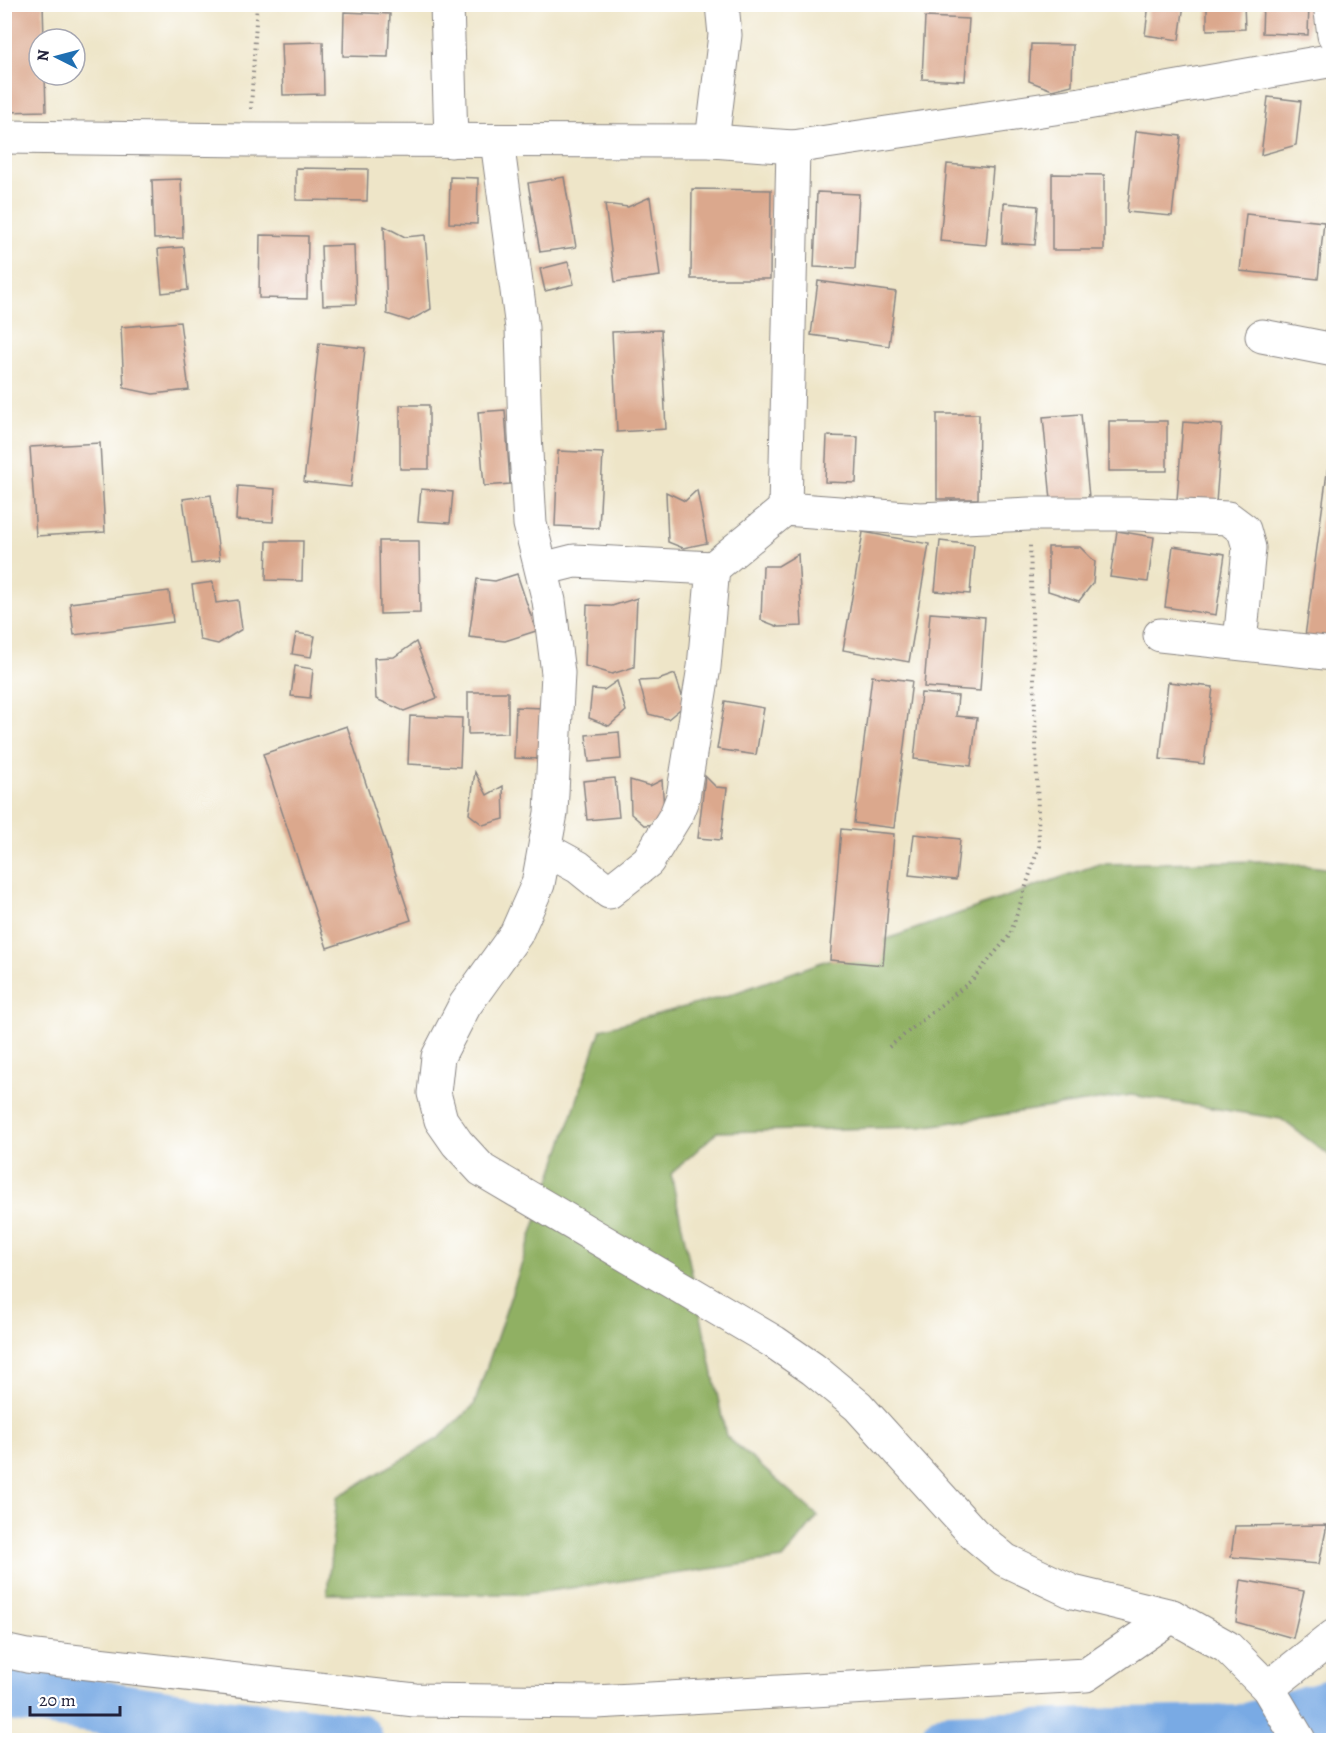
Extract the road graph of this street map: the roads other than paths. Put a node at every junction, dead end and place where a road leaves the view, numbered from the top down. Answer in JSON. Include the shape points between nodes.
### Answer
{"nodes":[{"id":1,"x":447,"y":4,"type":"edge"},
{"id":2,"x":722,"y":4,"type":"edge"},
{"id":3,"x":1330,"y":4,"type":"edge"},
{"id":4,"x":1334,"y":35,"type":"edge"},
{"id":5,"x":1334,"y":60,"type":"edge"},
{"id":6,"x":4,"y":137,"type":"edge"},
{"id":7,"x":452,"y":141,"type":"junction"},
{"id":8,"x":497,"y":141,"type":"junction"},
{"id":9,"x":712,"y":141,"type":"junction"},
{"id":10,"x":793,"y":147,"type":"junction"},
{"id":11,"x":1262,"y":336,"type":"dead end"},
{"id":12,"x":1334,"y":350,"type":"edge"},
{"id":13,"x":785,"y":509,"type":"junction"},
{"id":14,"x":713,"y":568,"type":"junction"},
{"id":15,"x":542,"y":569,"type":"junction"},
{"id":16,"x":1160,"y":635,"type":"dead end"},
{"id":17,"x":1240,"y":643,"type":"junction"},
{"id":18,"x":1334,"y":654,"type":"edge"},
{"id":19,"x":545,"y":849,"type":"junction"},
{"id":20,"x":1172,"y":1616,"type":"junction"},
{"id":21,"x":1334,"y":1636,"type":"edge"},
{"id":22,"x":4,"y":1651,"type":"edge"},
{"id":23,"x":1268,"y":1688,"type":"junction"},
{"id":24,"x":1299,"y":1740,"type":"edge"}],
"edges":[{"from":1,"to":7,"type":"street"},
{"from":2,"to":9,"type":"street","via":[[725,34]]},
{"from":3,"to":4,"type":"street"},
{"from":5,"to":10,"type":"street","via":[[1081,104]]},
{"from":6,"to":7,"type":"street"},
{"from":7,"to":8,"type":"street"},
{"from":8,"to":9,"type":"street"},
{"from":8,"to":15,"type":"street","via":[[522,328],[530,524]]},
{"from":9,"to":10,"type":"street"},
{"from":10,"to":13,"type":"street"},
{"from":11,"to":12,"type":"street"},
{"from":13,"to":14,"type":"street"},
{"from":13,"to":17,"type":"street","via":[[920,519],[1029,514],[1228,518],[1244,530],[1249,548]]},
{"from":14,"to":15,"type":"street","via":[[574,561]]},
{"from":14,"to":19,"type":"street","via":[[704,667],[683,797],[676,815],[648,861],[609,892],[578,867]]},
{"from":15,"to":19,"type":"street","via":[[558,673],[551,813]]},
{"from":16,"to":17,"type":"street"},
{"from":17,"to":18,"type":"street"},
{"from":19,"to":20,"type":"street","via":[[538,884],[516,934],[465,1005],[438,1056],[434,1093],[441,1120],[457,1143],[482,1170],[774,1342],[813,1369],[858,1406],[974,1534],[1005,1560],[1072,1592]]},
{"from":20,"to":22,"type":"street","via":[[1086,1675],[596,1702],[415,1700]]},
{"from":20,"to":23,"type":"street","via":[[1227,1647]]},
{"from":21,"to":23,"type":"street"},
{"from":23,"to":24,"type":"street"}]}
